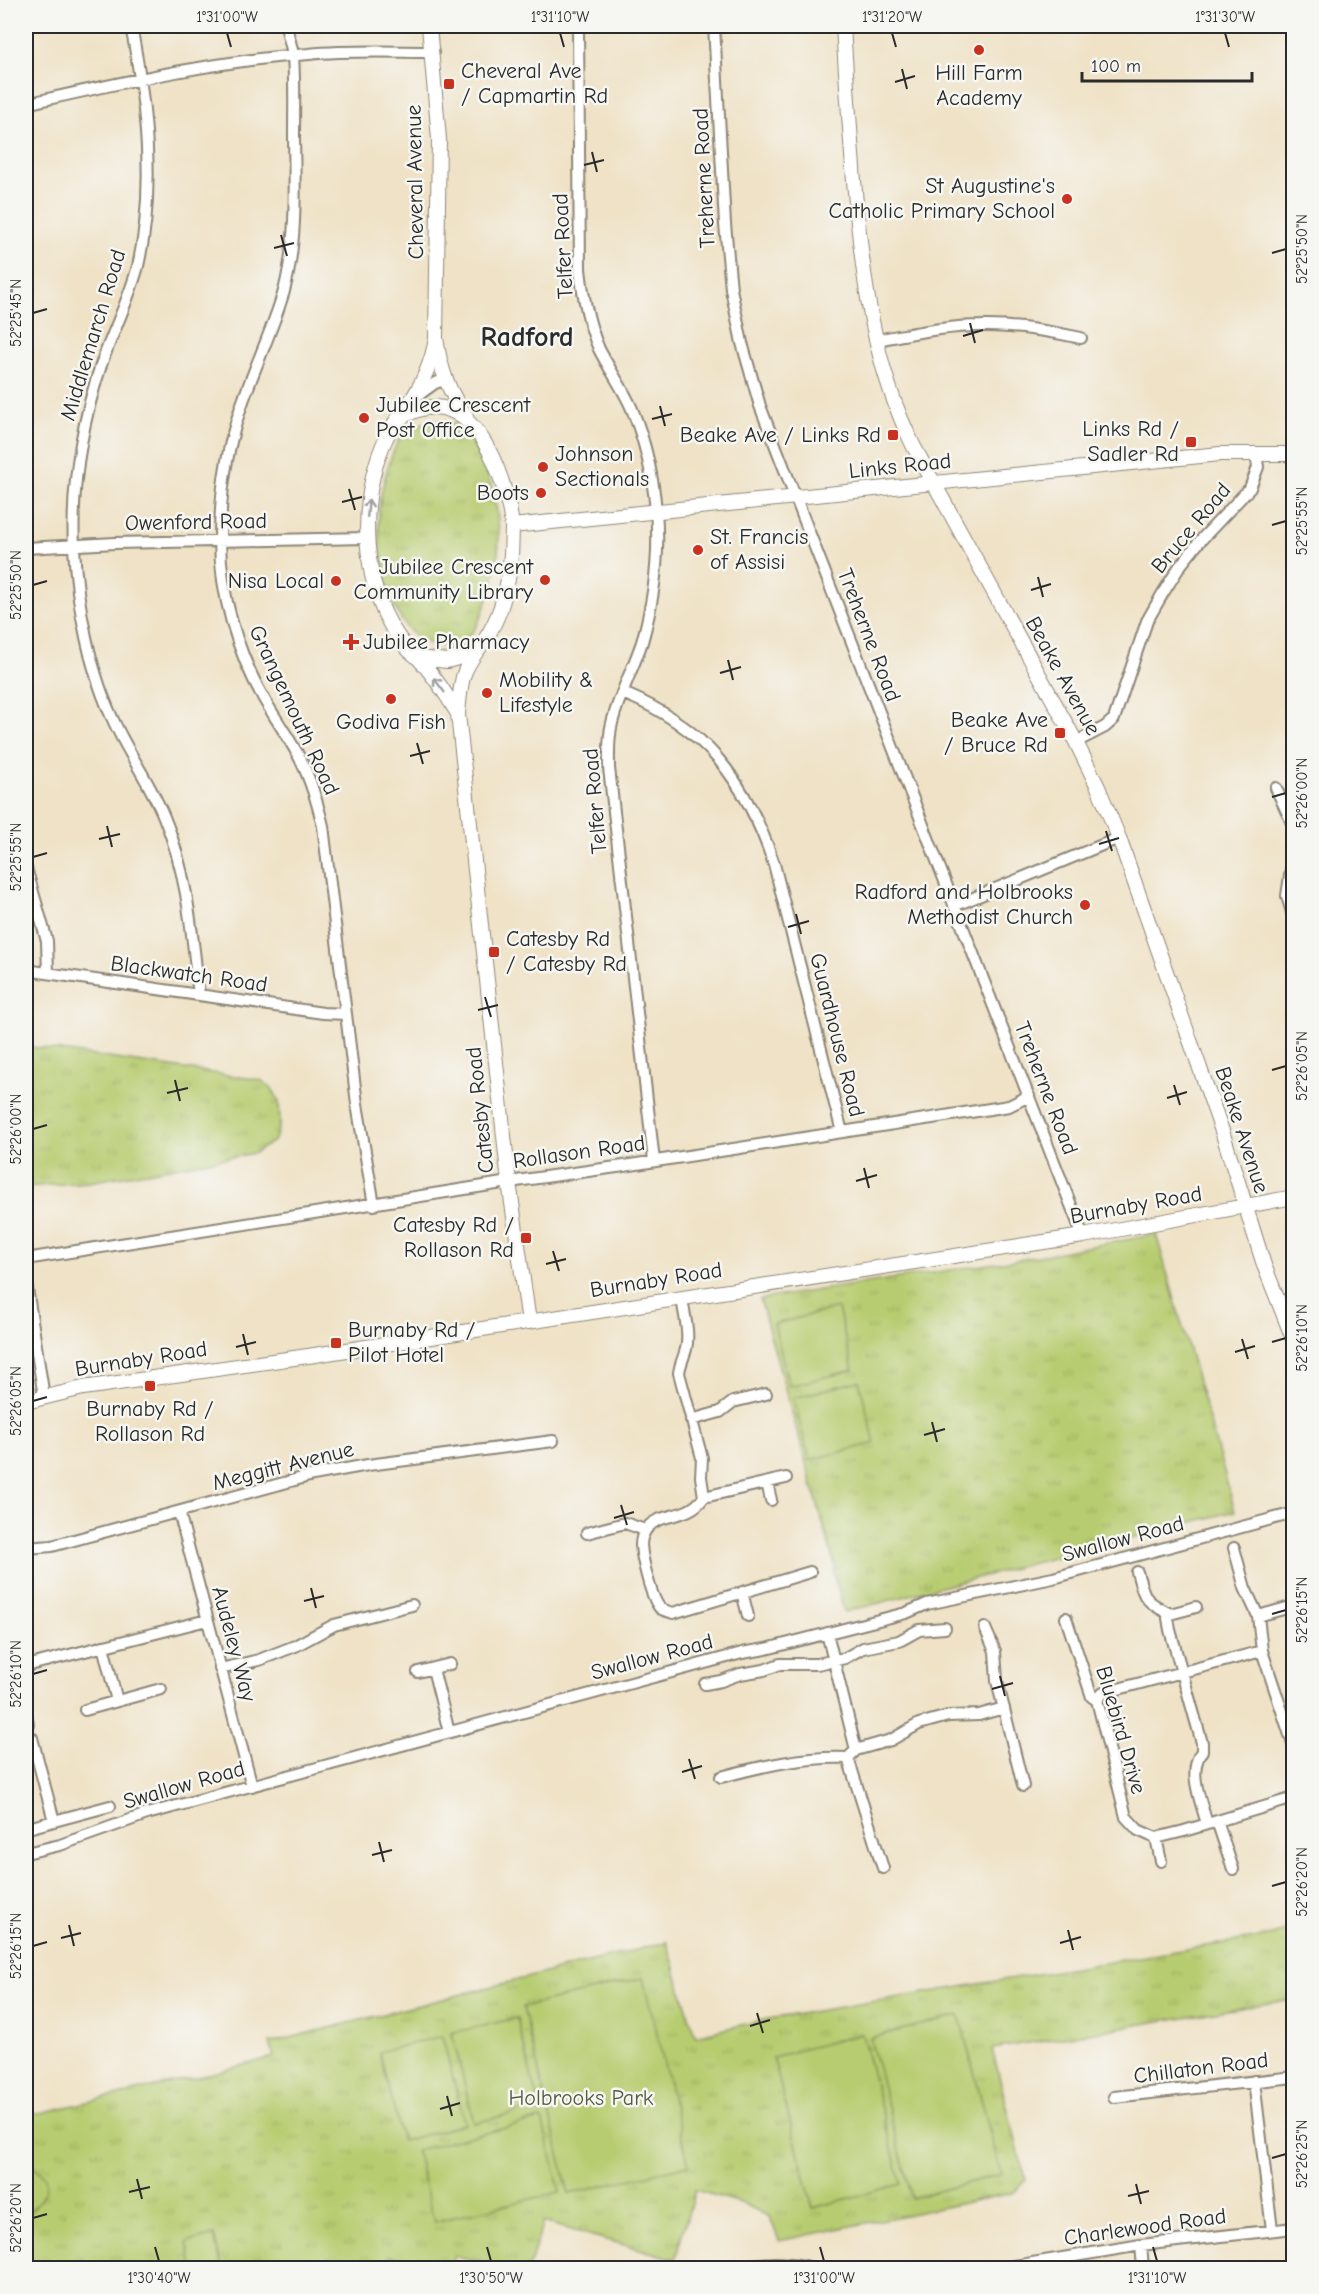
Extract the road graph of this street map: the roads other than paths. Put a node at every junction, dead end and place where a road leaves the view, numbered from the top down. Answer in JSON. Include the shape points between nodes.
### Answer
{"nodes":[{"id":1,"x":131,"y":26,"type":"edge"},
{"id":2,"x":286,"y":26,"type":"edge"},
{"id":3,"x":429,"y":26,"type":"edge"},
{"id":4,"x":578,"y":26,"type":"edge"},
{"id":5,"x":714,"y":26,"type":"edge"},
{"id":6,"x":843,"y":26,"type":"edge"},
{"id":7,"x":433,"y":52,"type":"junction"},
{"id":8,"x":293,"y":55,"type":"junction"},
{"id":9,"x":142,"y":78,"type":"junction"},
{"id":10,"x":26,"y":104,"type":"edge"},
{"id":11,"x":1293,"y":108,"type":"edge"},
{"id":12,"x":1293,"y":174,"type":"edge"},
{"id":13,"x":436,"y":338,"type":"junction"},
{"id":14,"x":1081,"y":338,"type":"dead end"},
{"id":15,"x":876,"y":340,"type":"junction"},
{"id":16,"x":445,"y":380,"type":"junction"},
{"id":17,"x":410,"y":402,"type":"junction"},
{"id":18,"x":397,"y":420,"type":"junction"},
{"id":19,"x":471,"y":422,"type":"junction"},
{"id":20,"x":1256,"y":453,"type":"junction"},
{"id":21,"x":1293,"y":454,"type":"edge"},
{"id":22,"x":935,"y":483,"type":"junction"},
{"id":23,"x":794,"y":498,"type":"junction"},
{"id":24,"x":656,"y":512,"type":"junction"},
{"id":25,"x":512,"y":526,"type":"junction"},
{"id":26,"x":367,"y":538,"type":"junction"},
{"id":27,"x":220,"y":541,"type":"junction"},
{"id":28,"x":74,"y":546,"type":"junction"},
{"id":29,"x":26,"y":548,"type":"edge"},
{"id":30,"x":475,"y":653,"type":"junction"},
{"id":31,"x":418,"y":658,"type":"junction"},
{"id":32,"x":623,"y":693,"type":"junction"},
{"id":33,"x":458,"y":714,"type":"junction"},
{"id":34,"x":1076,"y":742,"type":"junction"},
{"id":35,"x":1276,"y":788,"type":"dead end"},
{"id":36,"x":1293,"y":827,"type":"edge"},
{"id":37,"x":1119,"y":838,"type":"junction"},
{"id":38,"x":1293,"y":848,"type":"edge"},
{"id":39,"x":26,"y":868,"type":"edge"},
{"id":40,"x":1291,"y":881,"type":"edge"},
{"id":41,"x":954,"y":906,"type":"junction"},
{"id":42,"x":1293,"y":919,"type":"edge"},
{"id":43,"x":26,"y":970,"type":"edge"},
{"id":44,"x":48,"y":973,"type":"junction"},
{"id":45,"x":199,"y":994,"type":"junction"},
{"id":46,"x":346,"y":1014,"type":"junction"},
{"id":47,"x":1029,"y":1096,"type":"junction"},
{"id":48,"x":842,"y":1132,"type":"junction"},
{"id":49,"x":654,"y":1161,"type":"junction"},
{"id":50,"x":509,"y":1182,"type":"junction"},
{"id":51,"x":1293,"y":1197,"type":"edge"},
{"id":52,"x":374,"y":1205,"type":"junction"},
{"id":53,"x":1245,"y":1207,"type":"junction"},
{"id":54,"x":1083,"y":1236,"type":"junction"},
{"id":55,"x":26,"y":1259,"type":"edge"},
{"id":56,"x":26,"y":1282,"type":"edge"},
{"id":57,"x":682,"y":1298,"type":"junction"},
{"id":58,"x":529,"y":1322,"type":"junction"},
{"id":59,"x":1293,"y":1341,"type":"edge"},
{"id":60,"x":766,"y":1394,"type":"dead end"},
{"id":61,"x":44,"y":1397,"type":"junction"},
{"id":62,"x":26,"y":1402,"type":"edge"},
{"id":63,"x":691,"y":1419,"type":"junction"},
{"id":64,"x":554,"y":1441,"type":"dead end"},
{"id":65,"x":786,"y":1478,"type":"dead end"},
{"id":66,"x":767,"y":1483,"type":"junction"},
{"id":67,"x":704,"y":1497,"type":"junction"},
{"id":68,"x":771,"y":1500,"type":"dead end"},
{"id":69,"x":179,"y":1512,"type":"junction"},
{"id":70,"x":1293,"y":1513,"type":"edge"},
{"id":71,"x":645,"y":1530,"type":"junction"},
{"id":72,"x":586,"y":1533,"type":"dead end"},
{"id":73,"x":26,"y":1548,"type":"edge"},
{"id":74,"x":1234,"y":1548,"type":"dead end"},
{"id":75,"x":810,"y":1572,"type":"dead end"},
{"id":76,"x":1137,"y":1572,"type":"dead end"},
{"id":77,"x":742,"y":1592,"type":"junction"},
{"id":78,"x":412,"y":1605,"type":"dead end"},
{"id":79,"x":1293,"y":1606,"type":"edge"},
{"id":80,"x":1196,"y":1607,"type":"dead end"},
{"id":81,"x":1170,"y":1614,"type":"junction"},
{"id":82,"x":748,"y":1616,"type":"dead end"},
{"id":83,"x":1258,"y":1616,"type":"junction"},
{"id":84,"x":1066,"y":1618,"type":"dead end"},
{"id":85,"x":207,"y":1620,"type":"junction"},
{"id":86,"x":945,"y":1628,"type":"dead end"},
{"id":87,"x":985,"y":1628,"type":"dead end"},
{"id":88,"x":827,"y":1632,"type":"junction"},
{"id":89,"x":103,"y":1646,"type":"junction"},
{"id":90,"x":1262,"y":1651,"type":"junction"},
{"id":91,"x":834,"y":1661,"type":"junction"},
{"id":92,"x":450,"y":1664,"type":"dead end"},
{"id":93,"x":26,"y":1666,"type":"edge"},
{"id":94,"x":220,"y":1669,"type":"junction"},
{"id":95,"x":433,"y":1669,"type":"junction"},
{"id":96,"x":418,"y":1672,"type":"dead end"},
{"id":97,"x":1182,"y":1672,"type":"junction"},
{"id":98,"x":705,"y":1683,"type":"dead end"},
{"id":99,"x":161,"y":1689,"type":"dead end"},
{"id":100,"x":1097,"y":1700,"type":"junction"},
{"id":101,"x":117,"y":1701,"type":"junction"},
{"id":102,"x":1004,"y":1708,"type":"junction"},
{"id":103,"x":85,"y":1710,"type":"dead end"},
{"id":104,"x":26,"y":1713,"type":"edge"},
{"id":105,"x":26,"y":1731,"type":"edge"},
{"id":106,"x":449,"y":1732,"type":"junction"},
{"id":107,"x":1293,"y":1747,"type":"edge"},
{"id":108,"x":852,"y":1754,"type":"junction"},
{"id":109,"x":721,"y":1777,"type":"dead end"},
{"id":110,"x":252,"y":1786,"type":"junction"},
{"id":111,"x":1023,"y":1786,"type":"dead end"},
{"id":112,"x":1293,"y":1798,"type":"edge"},
{"id":113,"x":110,"y":1806,"type":"dead end"},
{"id":114,"x":54,"y":1821,"type":"junction"},
{"id":115,"x":1212,"y":1823,"type":"junction"},
{"id":116,"x":32,"y":1827,"type":"dead end"},
{"id":117,"x":1156,"y":1838,"type":"junction"},
{"id":118,"x":26,"y":1853,"type":"edge"},
{"id":119,"x":1161,"y":1861,"type":"dead end"},
{"id":120,"x":883,"y":1868,"type":"dead end"},
{"id":121,"x":1233,"y":1869,"type":"dead end"},
{"id":122,"x":1293,"y":2076,"type":"edge"},
{"id":123,"x":1254,"y":2081,"type":"junction"},
{"id":124,"x":1114,"y":2097,"type":"dead end"},
{"id":125,"x":1293,"y":2228,"type":"edge"},
{"id":126,"x":1272,"y":2230,"type":"junction"},
{"id":127,"x":1141,"y":2246,"type":"junction"},
{"id":128,"x":733,"y":2268,"type":"edge"},
{"id":129,"x":813,"y":2268,"type":"edge"},
{"id":130,"x":1002,"y":2268,"type":"edge"},
{"id":131,"x":1143,"y":2268,"type":"edge"}],
"edges":[{"from":1,"to":9,"type":"street","name":"Middlemarch Road"},
{"from":2,"to":8,"type":"street","name":"Grangemouth Road"},
{"from":3,"to":7,"type":"street","name":"Cheveral Avenue"},
{"from":4,"to":24,"type":"street","name":"Telfer Road","via":[[582,291],[600,349],[639,428],[652,477]]},
{"from":5,"to":23,"type":"street","name":"Treherne Road","via":[[731,289],[760,406]]},
{"from":6,"to":15,"type":"street","name":"Beake Avenue","via":[[860,246]]},
{"from":7,"to":8,"type":"street"},
{"from":7,"to":13,"type":"street","name":"Cheveral Avenue","via":[[439,139]]},
{"from":8,"to":9,"type":"street"},
{"from":8,"to":27,"type":"street","name":"Grangemouth Road","via":[[292,247],[272,332],[228,449],[221,492]]},
{"from":9,"to":10,"type":"street"},
{"from":9,"to":28,"type":"street","name":"Middlemarch Road","via":[[147,191],[144,229],[138,265],[102,363],[80,445]]},
{"from":11,"to":12,"type":"street"},
{"from":13,"to":16,"type":"street","name":"Cheveral Avenue"},
{"from":13,"to":17,"type":"street","name":"Cheveral Avenue","via":[[432,363]]},
{"from":14,"to":15,"type":"street","via":[[1016,327],[980,326]]},
{"from":15,"to":22,"type":"street","name":"Beake Avenue","via":[[904,427]]},
{"from":16,"to":17,"type":"street"},
{"from":16,"to":19,"type":"street","name":"Cheveral Avenue"},
{"from":17,"to":18,"type":"street","name":"Cheveral Avenue"},
{"from":18,"to":19,"type":"street","via":[[412,410],[442,406]]},
{"from":26,"to":18,"type":"street","one_way":true,"via":[[377,459]]},
{"from":19,"to":25,"type":"street","via":[[495,462]]},
{"from":20,"to":21,"type":"street","name":"Links Road"},
{"from":20,"to":22,"type":"street","name":"Links Road","via":[[1210,454]]},
{"from":20,"to":34,"type":"street","name":"Bruce Road","via":[[1258,467],[1250,488],[1200,541],[1157,602],[1114,719]]},
{"from":22,"to":23,"type":"street","name":"Links Road"},
{"from":22,"to":34,"type":"street","name":"Beake Avenue"},
{"from":23,"to":24,"type":"street","name":"Links Road"},
{"from":23,"to":41,"type":"street","name":"Treherne Road"},
{"from":24,"to":25,"type":"street","name":"Links Road"},
{"from":24,"to":32,"type":"street","name":"Telfer Road","via":[[658,557],[650,610]]},
{"from":25,"to":30,"type":"street","via":[[509,575],[498,613]]},
{"from":26,"to":27,"type":"street","name":"Owenford Road"},
{"from":26,"to":31,"type":"street","via":[[377,593],[392,627]]},
{"from":27,"to":28,"type":"street","name":"Owenford Road"},
{"from":27,"to":46,"type":"street","name":"Grangemouth Road","via":[[227,603],[239,644],[263,698],[298,754],[323,826]]},
{"from":28,"to":29,"type":"street","name":"Owenford Road"},
{"from":28,"to":45,"type":"street","name":"Middlemarch Road","via":[[81,611],[107,708],[164,816],[185,883]]},
{"from":30,"to":31,"type":"street","via":[[447,661]]},
{"from":30,"to":33,"type":"street","name":"Catesby Road","via":[[463,677]]},
{"from":33,"to":31,"type":"street","name":"Catesby Road","one_way":true},
{"from":32,"to":48,"type":"street","name":"Guardhouse Road","via":[[679,723],[716,754],[756,817],[774,864]]},
{"from":32,"to":49,"type":"street","name":"Telfer Road","via":[[611,724],[609,768]]},
{"from":33,"to":50,"type":"street","name":"Catesby Road"},
{"from":34,"to":37,"type":"street","name":"Beake Avenue"},
{"from":35,"to":36,"type":"street"},
{"from":37,"to":41,"type":"street"},
{"from":37,"to":53,"type":"street","name":"Beake Avenue"},
{"from":38,"to":40,"type":"street"},
{"from":39,"to":44,"type":"street","via":[[47,941]]},
{"from":40,"to":42,"type":"street","via":[[1287,899]]},
{"from":41,"to":47,"type":"street","name":"Treherne Road"},
{"from":43,"to":44,"type":"street","name":"Blackwatch Road"},
{"from":44,"to":45,"type":"street","name":"Blackwatch Road"},
{"from":45,"to":46,"type":"street","name":"Blackwatch Road"},
{"from":46,"to":52,"type":"street","name":"Grangemouth Road"},
{"from":47,"to":48,"type":"street","name":"Rollason Road","via":[[1009,1106]]},
{"from":47,"to":54,"type":"street","name":"Treherne Road"},
{"from":48,"to":49,"type":"street","name":"Rollason Road"},
{"from":49,"to":50,"type":"street","name":"Rollason Road"},
{"from":50,"to":52,"type":"street","name":"Rollason Road"},
{"from":50,"to":58,"type":"street","name":"Catesby Road"},
{"from":51,"to":53,"type":"street","name":"Burnaby Road"},
{"from":52,"to":55,"type":"street","name":"Rollason Road"},
{"from":53,"to":54,"type":"street","name":"Burnaby Road"},
{"from":53,"to":59,"type":"street","name":"Beake Avenue"},
{"from":54,"to":57,"type":"street","name":"Burnaby Road"},
{"from":56,"to":61,"type":"street"},
{"from":57,"to":58,"type":"street","name":"Burnaby Road"},
{"from":57,"to":63,"type":"street","via":[[687,1332],[679,1373]]},
{"from":58,"to":61,"type":"street","name":"Burnaby Road"},
{"from":60,"to":63,"type":"street"},
{"from":61,"to":62,"type":"street","name":"Burnaby Road"},
{"from":63,"to":67,"type":"street","via":[[702,1458]]},
{"from":64,"to":69,"type":"street","name":"Meggitt Avenue","via":[[313,1475]]},
{"from":65,"to":66,"type":"street"},
{"from":66,"to":67,"type":"street"},
{"from":66,"to":68,"type":"street"},
{"from":67,"to":71,"type":"street","via":[[687,1513],[653,1522]]},
{"from":69,"to":73,"type":"street","name":"Meggitt Avenue","via":[[52,1546]]},
{"from":69,"to":85,"type":"street","name":"Audeley Way"},
{"from":70,"to":88,"type":"street","name":"Swallow Road","via":[[1053,1578],[927,1604]]},
{"from":71,"to":72,"type":"street","via":[[625,1523]]},
{"from":71,"to":77,"type":"street","via":[[640,1542],[654,1598],[662,1609],[673,1612]]},
{"from":74,"to":83,"type":"street"},
{"from":75,"to":77,"type":"street"},
{"from":76,"to":81,"type":"street","via":[[1145,1598]]},
{"from":77,"to":82,"type":"street"},
{"from":78,"to":94,"type":"street","via":[[334,1625],[259,1660]]},
{"from":79,"to":83,"type":"street"},
{"from":80,"to":81,"type":"street"},
{"from":81,"to":97,"type":"street","via":[[1170,1630]]},
{"from":83,"to":90,"type":"street"},
{"from":84,"to":100,"type":"street","name":"Bluebird Drive","via":[[1092,1697]]},
{"from":85,"to":89,"type":"street"},
{"from":85,"to":94,"type":"street","name":"Audeley Way"},
{"from":86,"to":91,"type":"street","via":[[919,1630],[893,1643],[863,1648]]},
{"from":87,"to":102,"type":"street","via":[[995,1651]]},
{"from":88,"to":91,"type":"street"},
{"from":88,"to":106,"type":"street","name":"Swallow Road"},
{"from":89,"to":93,"type":"street"},
{"from":89,"to":101,"type":"street"},
{"from":90,"to":97,"type":"street"},
{"from":90,"to":107,"type":"street"},
{"from":91,"to":98,"type":"street","via":[[780,1664]]},
{"from":91,"to":108,"type":"street"},
{"from":92,"to":95,"type":"street"},
{"from":94,"to":110,"type":"street","name":"Audeley Way"},
{"from":95,"to":96,"type":"street"},
{"from":95,"to":106,"type":"street"},
{"from":97,"to":100,"type":"street","via":[[1103,1693]]},
{"from":97,"to":115,"type":"street","via":[[1202,1743],[1202,1751],[1195,1760],[1195,1780]]},
{"from":99,"to":101,"type":"street"},
{"from":100,"to":117,"type":"street","name":"Bluebird Drive","via":[[1126,1817],[1138,1830]]},
{"from":101,"to":103,"type":"street"},
{"from":102,"to":108,"type":"street","via":[[919,1724],[891,1740]]},
{"from":102,"to":111,"type":"street"},
{"from":104,"to":105,"type":"street"},
{"from":105,"to":114,"type":"street","via":[[32,1738]]},
{"from":106,"to":110,"type":"street","name":"Swallow Road"},
{"from":108,"to":109,"type":"street","via":[[763,1766]]},
{"from":108,"to":120,"type":"street"},
{"from":110,"to":118,"type":"street","name":"Swallow Road"},
{"from":112,"to":115,"type":"street"},
{"from":113,"to":114,"type":"street"},
{"from":114,"to":116,"type":"street"},
{"from":115,"to":117,"type":"street"},
{"from":115,"to":121,"type":"street"},
{"from":117,"to":119,"type":"street"},
{"from":122,"to":123,"type":"street","name":"Chillaton Road"},
{"from":123,"to":124,"type":"street","name":"Chillaton Road"},
{"from":123,"to":126,"type":"street"},
{"from":125,"to":126,"type":"street","name":"Charlewood Road"},
{"from":126,"to":127,"type":"street","name":"Charlewood Road"},
{"from":127,"to":130,"type":"street","name":"Charlewood Road"},
{"from":127,"to":131,"type":"street"},
{"from":128,"to":129,"type":"street","via":[[787,2262]]}]}
